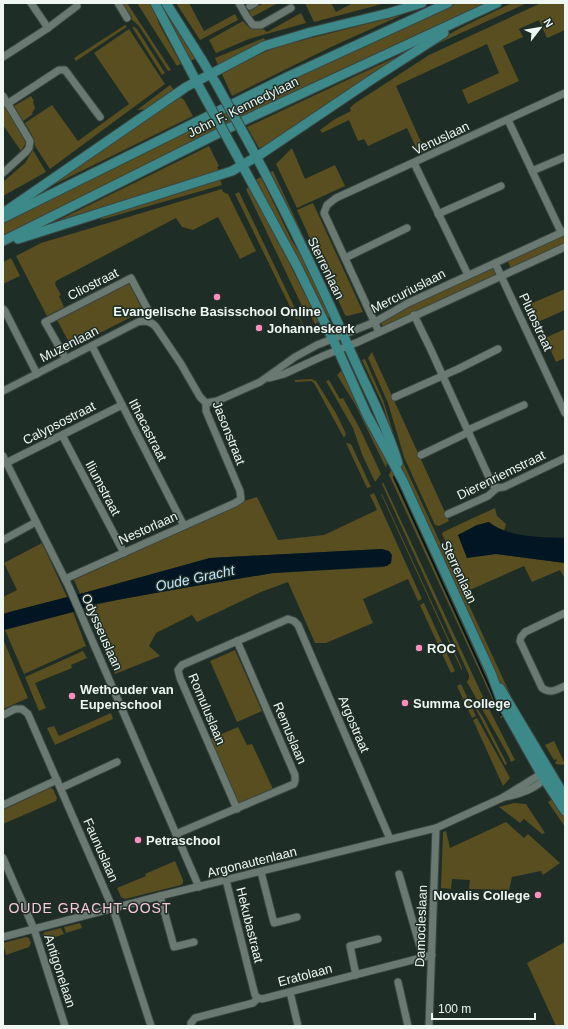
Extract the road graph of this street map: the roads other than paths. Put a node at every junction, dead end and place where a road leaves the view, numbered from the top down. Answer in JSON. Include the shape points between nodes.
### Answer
{"nodes":[{"id":1,"x":31,"y":3,"type":"edge"},
{"id":2,"x":118,"y":3,"type":"edge"},
{"id":3,"x":154,"y":3,"type":"edge"},
{"id":4,"x":166,"y":3,"type":"edge"},
{"id":5,"x":239,"y":3,"type":"edge"},
{"id":6,"x":422,"y":3,"type":"edge"},
{"id":7,"x":448,"y":3,"type":"edge"},
{"id":8,"x":497,"y":3,"type":"edge"},
{"id":9,"x":77,"y":6,"type":"dead end"},
{"id":10,"x":291,"y":8,"type":"dead end"},
{"id":11,"x":466,"y":17,"type":"junction"},
{"id":12,"x":127,"y":18,"type":"dead end"},
{"id":13,"x":48,"y":28,"type":"junction"},
{"id":14,"x":3,"y":57,"type":"edge"},
{"id":15,"x":210,"y":73,"type":"junction"},
{"id":16,"x":196,"y":81,"type":"junction"},
{"id":17,"x":565,"y":93,"type":"edge"},
{"id":18,"x":3,"y":96,"type":"edge"},
{"id":19,"x":7,"y":104,"type":"junction"},
{"id":20,"x":100,"y":117,"type":"dead end"},
{"id":21,"x":508,"y":120,"type":"junction"},
{"id":22,"x":256,"y":157,"type":"junction"},
{"id":23,"x":565,"y":157,"type":"edge"},
{"id":24,"x":414,"y":163,"type":"junction"},
{"id":25,"x":242,"y":165,"type":"junction"},
{"id":26,"x":532,"y":171,"type":"junction"},
{"id":27,"x":3,"y":173,"type":"edge"},
{"id":28,"x":501,"y":186,"type":"dead end"},
{"id":29,"x":3,"y":212,"type":"edge"},
{"id":30,"x":438,"y":214,"type":"junction"},
{"id":31,"x":3,"y":218,"type":"edge"},
{"id":32,"x":407,"y":228,"type":"dead end"},
{"id":33,"x":563,"y":232,"type":"edge"},
{"id":34,"x":3,"y":241,"type":"edge"},
{"id":35,"x":3,"y":244,"type":"edge"},
{"id":36,"x":565,"y":247,"type":"edge"},
{"id":37,"x":345,"y":258,"type":"junction"},
{"id":38,"x":495,"y":263,"type":"junction"},
{"id":39,"x":468,"y":275,"type":"junction"},
{"id":40,"x":501,"y":276,"type":"junction"},
{"id":41,"x":3,"y":309,"type":"edge"},
{"id":42,"x":414,"y":315,"type":"junction"},
{"id":43,"x":148,"y":321,"type":"junction"},
{"id":44,"x":375,"y":322,"type":"junction"},
{"id":45,"x":379,"y":332,"type":"junction"},
{"id":46,"x":343,"y":335,"type":"junction"},
{"id":47,"x":333,"y":339,"type":"junction"},
{"id":48,"x":92,"y":346,"type":"junction"},
{"id":49,"x":348,"y":346,"type":"junction"},
{"id":50,"x":498,"y":349,"type":"dead end"},
{"id":51,"x":338,"y":350,"type":"junction"},
{"id":52,"x":66,"y":359,"type":"junction"},
{"id":53,"x":37,"y":374,"type":"junction"},
{"id":54,"x":442,"y":376,"type":"junction"},
{"id":55,"x":265,"y":379,"type":"junction"},
{"id":56,"x":3,"y":391,"type":"edge"},
{"id":57,"x":395,"y":397,"type":"dead end"},
{"id":58,"x":206,"y":403,"type":"junction"},
{"id":59,"x":122,"y":405,"type":"junction"},
{"id":60,"x":524,"y":405,"type":"dead end"},
{"id":61,"x":565,"y":413,"type":"edge"},
{"id":62,"x":468,"y":431,"type":"junction"},
{"id":63,"x":62,"y":435,"type":"junction"},
{"id":64,"x":421,"y":455,"type":"dead end"},
{"id":65,"x":565,"y":458,"type":"edge"},
{"id":66,"x":5,"y":460,"type":"edge"},
{"id":67,"x":403,"y":481,"type":"junction"},
{"id":68,"x":497,"y":488,"type":"junction"},
{"id":69,"x":241,"y":499,"type":"joint"},
{"id":70,"x":448,"y":514,"type":"dead end"},
{"id":71,"x":36,"y":522,"type":"junction"},
{"id":72,"x":184,"y":526,"type":"junction"},
{"id":73,"x":3,"y":540,"type":"edge"},
{"id":74,"x":124,"y":553,"type":"junction"},
{"id":75,"x":65,"y":579,"type":"junction"},
{"id":76,"x":565,"y":613,"type":"edge"},
{"id":77,"x":294,"y":621,"type":"joint"},
{"id":78,"x":237,"y":641,"type":"junction"},
{"id":79,"x":565,"y":686,"type":"edge"},
{"id":80,"x":3,"y":715,"type":"edge"},
{"id":81,"x":117,"y":762,"type":"dead end"},
{"id":82,"x":545,"y":775,"type":"junction"},
{"id":83,"x":57,"y":780,"type":"junction"},
{"id":84,"x":61,"y":788,"type":"junction"},
{"id":85,"x":565,"y":797,"type":"edge"},
{"id":86,"x":3,"y":805,"type":"edge"},
{"id":87,"x":237,"y":809,"type":"junction"},
{"id":88,"x":565,"y":811,"type":"edge"},
{"id":89,"x":436,"y":828,"type":"junction"},
{"id":90,"x":176,"y":834,"type":"junction"},
{"id":91,"x":390,"y":839,"type":"junction"},
{"id":92,"x":3,"y":858,"type":"edge"},
{"id":93,"x":261,"y":872,"type":"junction"},
{"id":94,"x":399,"y":874,"type":"dead end"},
{"id":95,"x":226,"y":880,"type":"junction"},
{"id":96,"x":199,"y":887,"type":"junction"},
{"id":97,"x":160,"y":896,"type":"junction"},
{"id":98,"x":113,"y":909,"type":"junction"},
{"id":99,"x":297,"y":917,"type":"dead end"},
{"id":100,"x":34,"y":929,"type":"junction"},
{"id":101,"x":3,"y":937,"type":"edge"},
{"id":102,"x":378,"y":940,"type":"dead end"},
{"id":103,"x":194,"y":942,"type":"dead end"},
{"id":104,"x":432,"y":955,"type":"junction"},
{"id":105,"x":422,"y":957,"type":"junction"},
{"id":106,"x":356,"y":975,"type":"junction"},
{"id":107,"x":398,"y":982,"type":"dead end"},
{"id":108,"x":290,"y":992,"type":"junction"},
{"id":109,"x":258,"y":998,"type":"junction"},
{"id":110,"x":65,"y":1026,"type":"edge"},
{"id":111,"x":151,"y":1026,"type":"edge"},
{"id":112,"x":192,"y":1026,"type":"edge"},
{"id":113,"x":298,"y":1026,"type":"edge"},
{"id":114,"x":408,"y":1026,"type":"edge"},
{"id":115,"x":429,"y":1026,"type":"edge"}],
"edges":[{"from":1,"to":13,"type":"street"},
{"from":2,"to":12,"type":"street"},
{"from":3,"to":16,"type":"main road","name":"Sterrenlaan"},
{"from":4,"to":15,"type":"main road","name":"Sterrenlaan"},
{"from":5,"to":10,"type":"street","via":[[253,24],[261,25]]},
{"from":6,"to":15,"type":"main road","via":[[264,46]]},
{"from":7,"to":31,"type":"main road","name":"John F. Kennedylaan","via":[[289,76]]},
{"from":8,"to":11,"type":"main road","name":"John F. Kennedylaan"},
{"from":9,"to":13,"type":"street"},
{"from":11,"to":22,"type":"main road"},
{"from":11,"to":34,"type":"main road","name":"John F. Kennedylaan","via":[[245,120]]},
{"from":13,"to":14,"type":"street"},
{"from":15,"to":16,"type":"main road"},
{"from":15,"to":22,"type":"main road","name":"Sterrenlaan","bridge":true},
{"from":16,"to":25,"type":"main road","name":"Sterrenlaan","bridge":true},
{"from":16,"to":29,"type":"main road"},
{"from":17,"to":21,"type":"street","name":"Venuslaan"},
{"from":18,"to":19,"type":"street"},
{"from":19,"to":20,"type":"street","via":[[59,70],[66,70]]},
{"from":19,"to":27,"type":"street","via":[[28,136],[30,144],[26,152]]},
{"from":21,"to":24,"type":"street","name":"Venuslaan"},
{"from":21,"to":26,"type":"street"},
{"from":22,"to":25,"type":"main road"},
{"from":22,"to":46,"type":"main road","name":"Sterrenlaan"},
{"from":23,"to":26,"type":"street"},
{"from":24,"to":30,"type":"street"},
{"from":24,"to":37,"type":"street","name":"Venuslaan","via":[[336,198],[327,205],[324,213]]},
{"from":25,"to":35,"type":"main road","via":[[232,171]]},
{"from":25,"to":47,"type":"main road","name":"Sterrenlaan"},
{"from":26,"to":33,"type":"street"},
{"from":28,"to":30,"type":"street"},
{"from":30,"to":39,"type":"street"},
{"from":32,"to":37,"type":"street"},
{"from":33,"to":38,"type":"street","name":"Mercuriuslaan"},
{"from":36,"to":40,"type":"street","name":"Mercuriuslaan"},
{"from":37,"to":44,"type":"street"},
{"from":38,"to":39,"type":"street","name":"Mercuriuslaan"},
{"from":38,"to":40,"type":"street","name":"Plutostraat"},
{"from":39,"to":44,"type":"street","name":"Mercuriuslaan","via":[[408,303]]},
{"from":40,"to":42,"type":"street","name":"Mercuriuslaan"},
{"from":40,"to":61,"type":"street","name":"Plutostraat"},
{"from":41,"to":53,"type":"street"},
{"from":42,"to":45,"type":"street","name":"Mercuriuslaan"},
{"from":42,"to":54,"type":"street"},
{"from":43,"to":48,"type":"street","name":"Muzenlaan","via":[[138,322]]},
{"from":43,"to":52,"type":"street","name":"Cliostraat","via":[[148,310],[131,278],[45,322]]},
{"from":43,"to":58,"type":"street","name":"Jasonstraat","via":[[156,327]]},
{"from":44,"to":45,"type":"street"},
{"from":44,"to":46,"type":"street","name":"Mercuriuslaan"},
{"from":45,"to":49,"type":"street","name":"Mercuriuslaan"},
{"from":46,"to":47,"type":"street","name":"Mercuriuslaan"},
{"from":46,"to":49,"type":"main road","name":"Sterrenlaan"},
{"from":47,"to":51,"type":"main road","name":"Sterrenlaan"},
{"from":47,"to":55,"type":"street","name":"Mercuriuslaan","via":[[295,357]]},
{"from":48,"to":52,"type":"street","name":"Muzenlaan"},
{"from":48,"to":59,"type":"street","name":"Ithacastraat"},
{"from":49,"to":51,"type":"street","name":"Mercuriuslaan"},
{"from":49,"to":67,"type":"main road","name":"Sterrenlaan","via":[[391,440]]},
{"from":50,"to":54,"type":"street"},
{"from":51,"to":55,"type":"street","name":"Mercuriuslaan","via":[[284,374]]},
{"from":51,"to":67,"type":"main road","name":"Sterrenlaan","via":[[367,415]]},
{"from":52,"to":53,"type":"street","name":"Muzenlaan"},
{"from":53,"to":56,"type":"street","name":"Muzenlaan"},
{"from":54,"to":57,"type":"street"},
{"from":54,"to":62,"type":"street"},
{"from":55,"to":58,"type":"street","name":"Mercuriuslaan","via":[[217,401]]},
{"from":58,"to":69,"type":"street","name":"Jasonstraat","via":[[206,411],[240,491]]},
{"from":59,"to":63,"type":"street","name":"Calypsostraat"},
{"from":59,"to":72,"type":"street","name":"Ithacastraat"},
{"from":60,"to":62,"type":"street"},
{"from":62,"to":64,"type":"street"},
{"from":62,"to":68,"type":"street","via":[[492,484]]},
{"from":63,"to":66,"type":"street","name":"Calypsostraat"},
{"from":63,"to":74,"type":"street","name":"Iliumstraat"},
{"from":65,"to":68,"type":"street","name":"Dierenriemstraat"},
{"from":66,"to":71,"type":"street","name":"Odysseuslaan"},
{"from":67,"to":82,"type":"main road","name":"Sterrenlaan","via":[[491,673],[512,706]]},
{"from":68,"to":70,"type":"street","name":"Dierenriemstraat","via":[[488,496]]},
{"from":69,"to":72,"type":"street","name":"Nestorlaan"},
{"from":71,"to":73,"type":"street"},
{"from":71,"to":75,"type":"street","name":"Odysseuslaan"},
{"from":72,"to":74,"type":"street","name":"Nestorlaan"},
{"from":74,"to":75,"type":"street","name":"Nestorlaan"},
{"from":75,"to":90,"type":"street","name":"Odysseuslaan"},
{"from":76,"to":79,"type":"street","via":[[525,632],[520,641],[542,688],[552,692]]},
{"from":77,"to":78,"type":"street","name":"Romuluslaan","via":[[288,619]]},
{"from":77,"to":91,"type":"street","name":"Argostraat"},
{"from":78,"to":87,"type":"street","name":"Romuluslaan","via":[[182,665],[178,670]]},
{"from":78,"to":87,"type":"street","name":"Remuslaan","via":[[296,781]]},
{"from":80,"to":83,"type":"street","name":"Faunuslaan","via":[[15,709],[22,709],[28,714]]},
{"from":81,"to":84,"type":"street"},
{"from":82,"to":85,"type":"main road","name":"Sterrenlaan"},
{"from":82,"to":88,"type":"main road","name":"Sterrenlaan"},
{"from":82,"to":89,"type":"street","name":"Argonautenlaan","via":[[526,791],[502,798]]},
{"from":83,"to":84,"type":"street","name":"Faunuslaan"},
{"from":83,"to":86,"type":"street"},
{"from":84,"to":98,"type":"street","name":"Faunuslaan"},
{"from":87,"to":90,"type":"street","name":"Remuslaan"},
{"from":89,"to":91,"type":"street","name":"Argonautenlaan"},
{"from":89,"to":104,"type":"street","name":"Damocleslaan"},
{"from":90,"to":96,"type":"street","name":"Odysseuslaan"},
{"from":91,"to":93,"type":"street","name":"Argonautenlaan"},
{"from":92,"to":100,"type":"street","name":"Antigonelaan"},
{"from":93,"to":95,"type":"street","name":"Argonautenlaan"},
{"from":93,"to":99,"type":"street","via":[[274,923]]},
{"from":94,"to":105,"type":"street"},
{"from":95,"to":96,"type":"street","name":"Argonautenlaan"},
{"from":95,"to":109,"type":"street","name":"Hekubastraat","via":[[255,995]]},
{"from":96,"to":97,"type":"street","name":"Argonautenlaan"},
{"from":97,"to":98,"type":"street","name":"Argonautenlaan"},
{"from":97,"to":103,"type":"street","via":[[174,947]]},
{"from":98,"to":100,"type":"street","name":"Argonautenlaan"},
{"from":98,"to":111,"type":"street","name":"Faunuslaan"},
{"from":100,"to":101,"type":"street","name":"Argonautenlaan"},
{"from":100,"to":110,"type":"street","name":"Antigonelaan"},
{"from":102,"to":106,"type":"street","via":[[350,946]]},
{"from":104,"to":105,"type":"street","name":"Eratolaan"},
{"from":104,"to":115,"type":"street","name":"Damocleslaan"},
{"from":105,"to":106,"type":"street","name":"Eratolaan"},
{"from":106,"to":108,"type":"street","name":"Eratolaan"},
{"from":107,"to":114,"type":"street"},
{"from":108,"to":109,"type":"street","name":"Eratolaan"},
{"from":108,"to":113,"type":"street"},
{"from":109,"to":112,"type":"street","name":"Eratolaan","via":[[253,1003],[195,1018]]}]}
